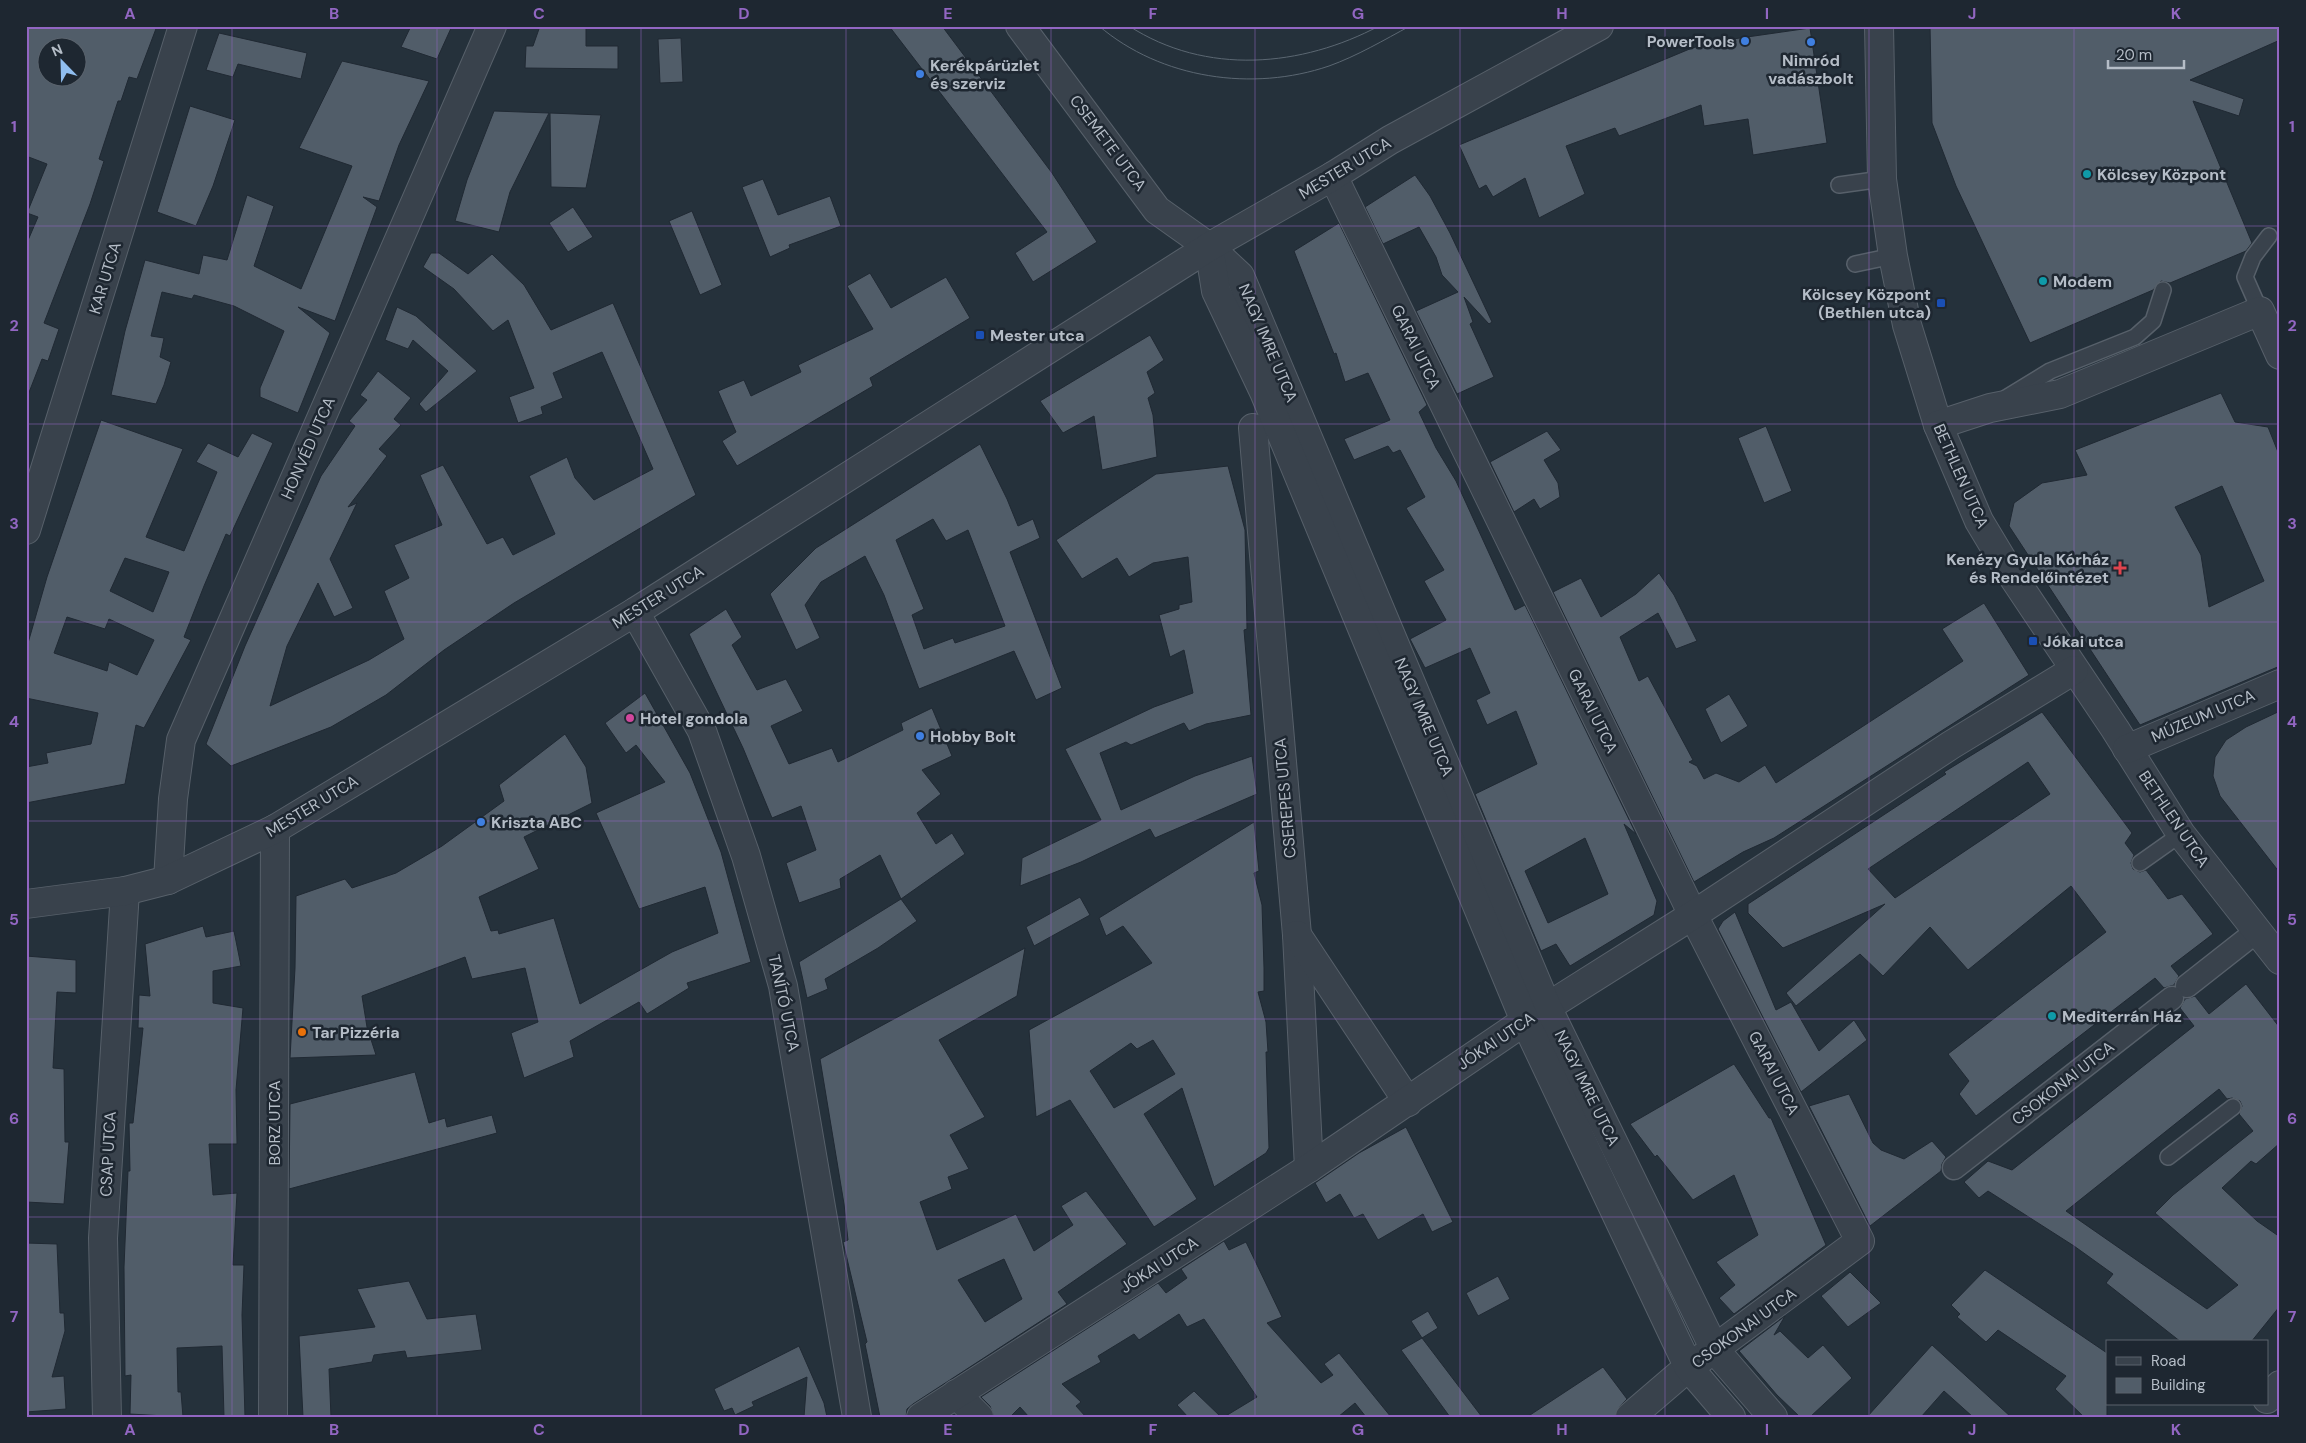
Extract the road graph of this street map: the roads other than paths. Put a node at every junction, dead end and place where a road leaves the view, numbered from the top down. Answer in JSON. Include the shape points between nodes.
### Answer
{"nodes":[{"id":1,"x":183,"y":26,"type":"edge"},
{"id":2,"x":492,"y":26,"type":"edge"},
{"id":3,"x":1020,"y":26,"type":"edge"},
{"id":4,"x":1599,"y":26,"type":"edge"},
{"id":5,"x":1879,"y":26,"type":"edge"},
{"id":6,"x":1333,"y":176,"type":"junction"},
{"id":7,"x":1882,"y":179,"type":"junction"},
{"id":8,"x":1839,"y":185,"type":"dead end"},
{"id":9,"x":2269,"y":236,"type":"dead end"},
{"id":10,"x":1209,"y":247,"type":"junction"},
{"id":11,"x":1893,"y":256,"type":"junction"},
{"id":12,"x":1854,"y":264,"type":"dead end"},
{"id":13,"x":2163,"y":290,"type":"dead end"},
{"id":14,"x":2260,"y":312,"type":"junction"},
{"id":15,"x":2280,"y":356,"type":"edge"},
{"id":16,"x":1990,"y":408,"type":"junction"},
{"id":17,"x":1938,"y":426,"type":"junction"},
{"id":18,"x":1253,"y":428,"type":"dead end"},
{"id":19,"x":26,"y":530,"type":"edge"},
{"id":20,"x":635,"y":612,"type":"junction"},
{"id":21,"x":2074,"y":670,"type":"junction"},
{"id":22,"x":2280,"y":684,"type":"edge"},
{"id":23,"x":2127,"y":748,"type":"junction"},
{"id":24,"x":275,"y":829,"type":"junction"},
{"id":25,"x":2181,"y":834,"type":"junction"},
{"id":26,"x":2140,"y":863,"type":"dead end"},
{"id":27,"x":168,"y":880,"type":"junction"},
{"id":28,"x":125,"y":892,"type":"junction"},
{"id":29,"x":26,"y":904,"type":"edge"},
{"id":30,"x":1693,"y":915,"type":"junction"},
{"id":31,"x":2257,"y":931,"type":"junction"},
{"id":32,"x":1297,"y":935,"type":"junction"},
{"id":33,"x":2280,"y":960,"type":"edge"},
{"id":34,"x":1536,"y":1014,"type":"junction"},
{"id":35,"x":1408,"y":1102,"type":"junction"},
{"id":36,"x":2233,"y":1107,"type":"dead end"},
{"id":37,"x":2168,"y":1157,"type":"dead end"},
{"id":38,"x":1309,"y":1168,"type":"junction"},
{"id":39,"x":1954,"y":1168,"type":"dead end"},
{"id":40,"x":1860,"y":1242,"type":"joint"},
{"id":41,"x":1715,"y":1350,"type":"junction"},
{"id":42,"x":1689,"y":1368,"type":"junction"},
{"id":43,"x":2280,"y":1385,"type":"edge"},
{"id":44,"x":956,"y":1394,"type":"junction"},
{"id":45,"x":2268,"y":1398,"type":"edge"},
{"id":46,"x":2261,"y":1406,"type":"edge"},
{"id":47,"x":108,"y":1417,"type":"edge"},
{"id":48,"x":273,"y":1417,"type":"edge"},
{"id":49,"x":857,"y":1417,"type":"edge"},
{"id":50,"x":921,"y":1417,"type":"edge"},
{"id":51,"x":979,"y":1417,"type":"edge"},
{"id":52,"x":1630,"y":1417,"type":"edge"},
{"id":53,"x":1731,"y":1417,"type":"edge"},
{"id":54,"x":1774,"y":1417,"type":"edge"},
{"id":55,"x":2252,"y":1417,"type":"edge"}],
"edges":[{"from":1,"to":19,"type":"street","name":"KAR UTCA"},
{"from":2,"to":27,"type":"street","name":"HONVÉD UTCA","via":[[181,740]]},
{"from":3,"to":10,"type":"street","name":"CSEMETE UTCA","via":[[1158,210]]},
{"from":4,"to":6,"type":"street","name":"MESTER UTCA","via":[[1390,140]]},
{"from":5,"to":7,"type":"street","name":"BETHLEN UTCA"},
{"from":6,"to":10,"type":"street","name":"MESTER UTCA"},
{"from":6,"to":30,"type":"street","name":"GARAI UTCA"},
{"from":7,"to":8,"type":"lane"},
{"from":7,"to":11,"type":"street","name":"BETHLEN UTCA"},
{"from":9,"to":14,"type":"lane","via":[[2253,257],[2245,278]]},
{"from":10,"to":20,"type":"street","name":"MESTER UTCA"},
{"from":10,"to":34,"type":"street","name":"NAGY IMRE UTCA","via":[[1216,290],[1264,392]]},
{"from":11,"to":12,"type":"lane"},
{"from":11,"to":17,"type":"street","name":"BETHLEN UTCA","via":[[1907,325]]},
{"from":13,"to":16,"type":"lane","via":[[2153,321],[2135,337],[2050,371]]},
{"from":14,"to":15,"type":"street"},
{"from":14,"to":16,"type":"street","via":[[2060,394]]},
{"from":16,"to":17,"type":"street"},
{"from":17,"to":21,"type":"street","name":"BETHLEN UTCA","via":[[1979,521],[2008,572]]},
{"from":18,"to":32,"type":"street","name":"CSEREPES UTCA"},
{"from":20,"to":24,"type":"street","name":"MESTER UTCA"},
{"from":20,"to":49,"type":"street","name":"TANÍTÓ UTCA","via":[[702,731],[746,856],[784,986]]},
{"from":21,"to":23,"type":"street","name":"BETHLEN UTCA"},
{"from":21,"to":30,"type":"street","name":"JÓKAI UTCA","via":[[1951,745]]},
{"from":22,"to":23,"type":"street","name":"MÚZEUM UTCA"},
{"from":23,"to":25,"type":"street","name":"BETHLEN UTCA"},
{"from":24,"to":27,"type":"street","name":"MESTER UTCA"},
{"from":24,"to":48,"type":"street","name":"BORZ UTCA"},
{"from":25,"to":26,"type":"lane"},
{"from":25,"to":31,"type":"street","name":"BETHLEN UTCA"},
{"from":27,"to":28,"type":"street","name":"MESTER UTCA"},
{"from":28,"to":29,"type":"street","name":"MESTER UTCA"},
{"from":28,"to":47,"type":"street","name":"CSAP UTCA","via":[[103,1238]]},
{"from":30,"to":34,"type":"street","name":"JÓKAI UTCA"},
{"from":30,"to":40,"type":"street","name":"GARAI UTCA"},
{"from":31,"to":33,"type":"street","name":"BETHLEN UTCA"},
{"from":31,"to":39,"type":"street","name":"CSOKONAI UTCA"},
{"from":32,"to":35,"type":"street"},
{"from":32,"to":38,"type":"street","name":"CSEREPES UTCA"},
{"from":34,"to":35,"type":"street","name":"JÓKAI UTCA"},
{"from":34,"to":41,"type":"street","name":"NAGY IMRE UTCA"},
{"from":34,"to":42,"type":"street","name":"NAGY IMRE UTCA"},
{"from":35,"to":38,"type":"street","name":"JÓKAI UTCA"},
{"from":36,"to":37,"type":"lane"},
{"from":38,"to":44,"type":"street","name":"JÓKAI UTCA"},
{"from":40,"to":41,"type":"street","name":"CSOKONAI UTCA"},
{"from":41,"to":42,"type":"street","name":"CSOKONAI UTCA"},
{"from":41,"to":54,"type":"street","name":"NAGY IMRE UTCA"},
{"from":42,"to":52,"type":"street","name":"CSOKONAI UTCA"},
{"from":42,"to":53,"type":"street","name":"NAGY IMRE UTCA"},
{"from":43,"to":45,"type":"street"},
{"from":44,"to":50,"type":"street","name":"JÓKAI UTCA"},
{"from":44,"to":51,"type":"street"},
{"from":46,"to":55,"type":"street"}]}
